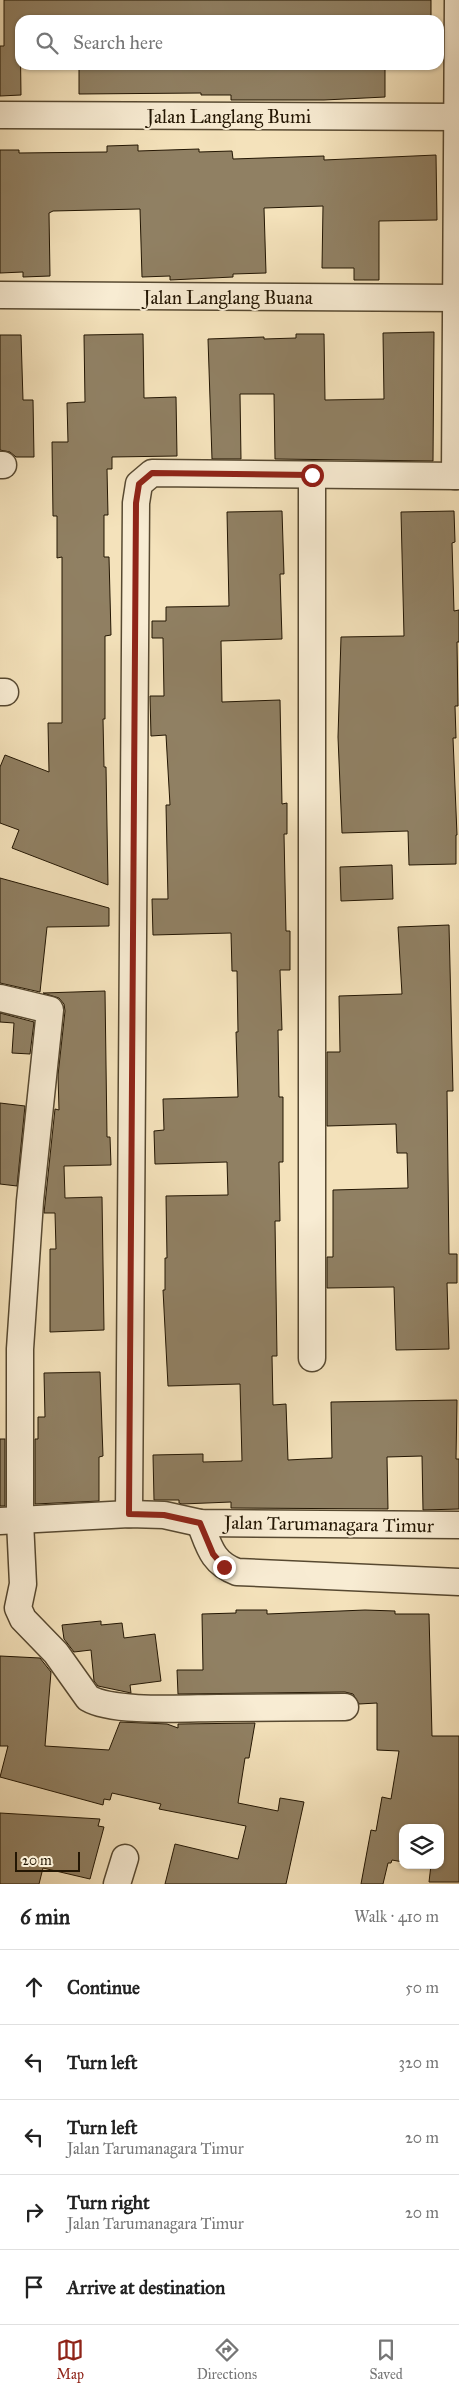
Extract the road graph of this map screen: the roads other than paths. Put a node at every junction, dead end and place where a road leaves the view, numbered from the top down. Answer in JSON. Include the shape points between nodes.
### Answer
{"nodes":[{"id":1,"x":458,"y":0,"type":"edge"},
{"id":2,"x":0,"y":115,"type":"edge"},
{"id":3,"x":458,"y":117,"type":"edge"},
{"id":4,"x":0,"y":295,"type":"edge"},
{"id":5,"x":458,"y":298,"type":"edge"},
{"id":6,"x":312,"y":475,"type":"junction"},
{"id":7,"x":457,"y":476,"type":"edge"},
{"id":8,"x":0,"y":998,"type":"edge"},
{"id":9,"x":312,"y":1358,"type":"dead end"},
{"id":10,"x":129,"y":1514,"type":"junction"},
{"id":11,"x":10,"y":1521,"type":"edge"},
{"id":12,"x":200,"y":1523,"type":"junction"},
{"id":13,"x":459,"y":1525,"type":"edge"},
{"id":14,"x":459,"y":1582,"type":"edge"},
{"id":15,"x":345,"y":1707,"type":"dead end"},
{"id":16,"x":125,"y":1858,"type":"dead end"},
{"id":17,"x":117,"y":1884,"type":"edge"}],
"edges":[{"from":1,"to":3,"type":"street"},
{"from":2,"to":3,"type":"street","name":"Jalan Langlang Bumi"},
{"from":3,"to":5,"type":"street"},
{"from":4,"to":5,"type":"street","name":"Jalan Langlang Buana"},
{"from":5,"to":7,"type":"street"},
{"from":6,"to":7,"type":"street"},
{"from":6,"to":9,"type":"street"},
{"from":6,"to":10,"type":"street","via":[[152,473],[139,484],[136,513]]},
{"from":8,"to":11,"type":"street","via":[[50,1010],[30,1201]]},
{"from":10,"to":11,"type":"street","name":"Jalan Tarumanagara Timur"},
{"from":10,"to":12,"type":"street","name":"Jalan Tarumanagara Timur","via":[[164,1515]]},
{"from":11,"to":15,"type":"street","via":[[23,1584],[18,1608],[20,1613],[88,1698],[112,1705],[175,1708]]},
{"from":12,"to":13,"type":"street","name":"Jalan Tarumanagara Timur"},
{"from":12,"to":14,"type":"street","name":"Jalan Tarumanagara Timur","via":[[213,1554],[224,1567],[238,1572]]},
{"from":16,"to":17,"type":"street"}]}
